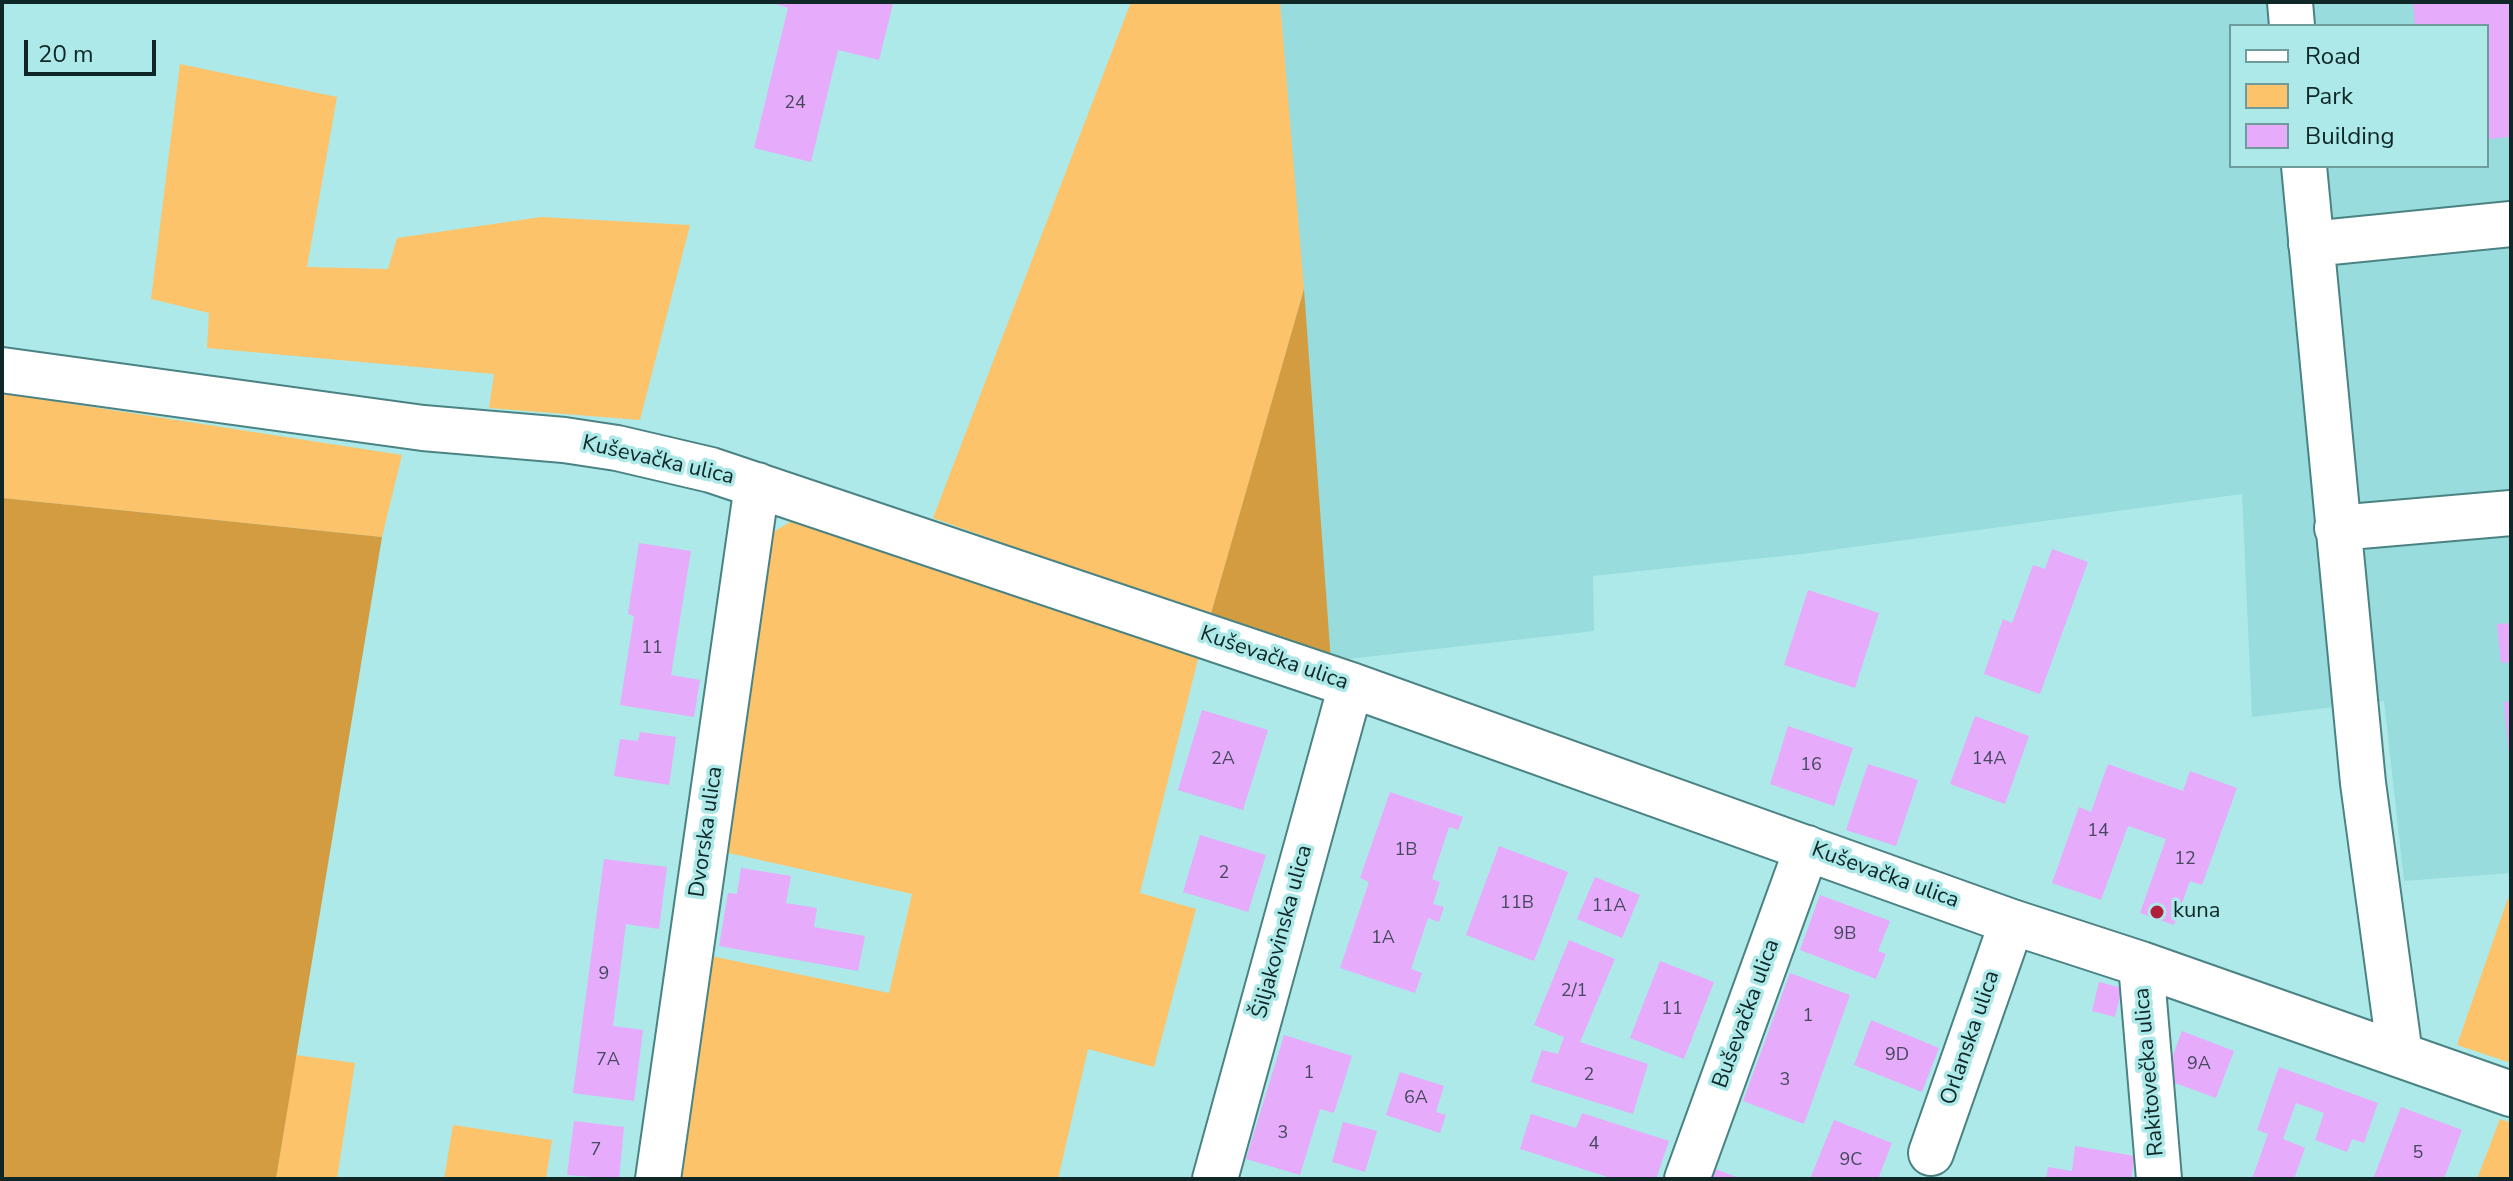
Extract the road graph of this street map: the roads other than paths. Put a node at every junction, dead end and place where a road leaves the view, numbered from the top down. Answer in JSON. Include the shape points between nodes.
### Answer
{"nodes":[{"id":1,"x":2290,"y":2,"type":"edge"},
{"id":2,"x":2292,"y":24,"type":"edge"},
{"id":3,"x":2304,"y":168,"type":"edge"},
{"id":4,"x":2511,"y":224,"type":"edge"},
{"id":5,"x":2311,"y":244,"type":"junction"},
{"id":6,"x":2,"y":370,"type":"edge"},
{"id":7,"x":757,"y":485,"type":"junction"},
{"id":8,"x":2511,"y":513,"type":"edge"},
{"id":9,"x":2337,"y":528,"type":"junction"},
{"id":10,"x":1351,"y":685,"type":"junction"},
{"id":11,"x":1807,"y":848,"type":"junction"},
{"id":12,"x":2012,"y":922,"type":"junction"},
{"id":13,"x":2141,"y":964,"type":"junction"},
{"id":14,"x":2400,"y":1055,"type":"junction"},
{"id":15,"x":2511,"y":1094,"type":"edge"},
{"id":16,"x":1931,"y":1153,"type":"dead end"},
{"id":17,"x":658,"y":1179,"type":"edge"},
{"id":18,"x":1215,"y":1179,"type":"edge"},
{"id":19,"x":1687,"y":1179,"type":"edge"},
{"id":20,"x":2159,"y":1179,"type":"edge"}],
"edges":[{"from":1,"to":2,"type":"street"},
{"from":3,"to":5,"type":"street"},
{"from":4,"to":5,"type":"street"},
{"from":5,"to":9,"type":"street"},
{"from":6,"to":7,"type":"street","name":"Kuševačka ulica","via":[[423,428],[617,448]]},
{"from":7,"to":10,"type":"street","name":"Kuševačka ulica"},
{"from":7,"to":17,"type":"street","name":"Dvorska ulica"},
{"from":8,"to":9,"type":"street"},
{"from":9,"to":14,"type":"street","via":[[2363,783]]},
{"from":10,"to":11,"type":"street","name":"Kuševačka ulica"},
{"from":10,"to":18,"type":"street","name":"Šiljakovinska ulica"},
{"from":11,"to":12,"type":"street","name":"Kuševačka ulica"},
{"from":11,"to":19,"type":"street","name":"Buševačka ulica"},
{"from":12,"to":13,"type":"street","name":"Kuševačka ulica"},
{"from":12,"to":16,"type":"street","name":"Orlanska ulica"},
{"from":13,"to":14,"type":"street","name":"Kuševačka ulica"},
{"from":13,"to":20,"type":"street","name":"Rakitovečka ulica"},
{"from":14,"to":15,"type":"street","name":"Kuševačka ulica"}]}
